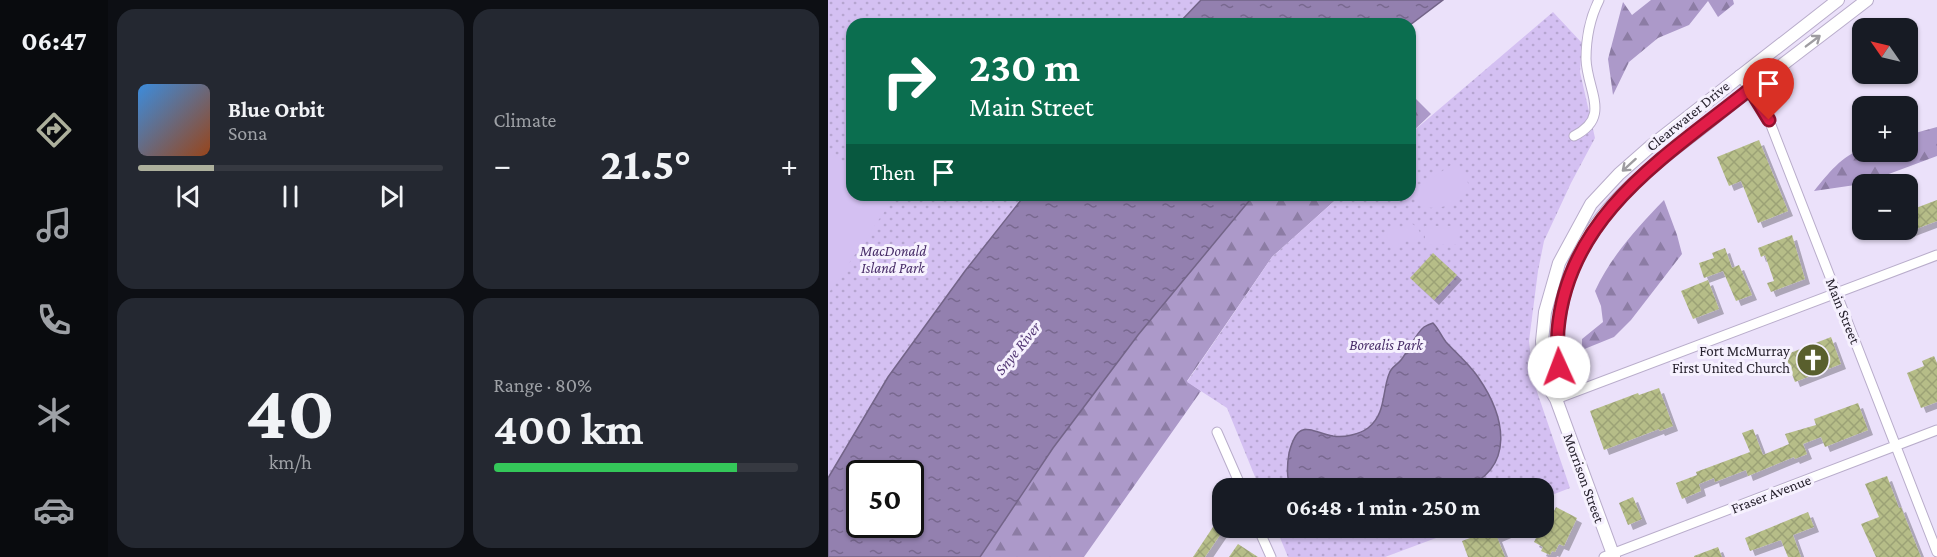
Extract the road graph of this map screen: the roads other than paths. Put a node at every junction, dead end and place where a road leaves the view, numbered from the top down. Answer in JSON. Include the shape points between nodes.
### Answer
{"nodes":[{"id":1,"x":1599,"y":0,"type":"edge"},
{"id":2,"x":1838,"y":0,"type":"edge"},
{"id":3,"x":1867,"y":0,"type":"edge"},
{"id":4,"x":1739,"y":75,"type":"junction"},
{"id":5,"x":1750,"y":89,"type":"junction"},
{"id":6,"x":1574,"y":136,"type":"dead end"},
{"id":7,"x":1937,"y":255,"type":"edge"},
{"id":8,"x":1836,"y":293,"type":"junction"},
{"id":9,"x":1556,"y":399,"type":"junction"},
{"id":10,"x":1937,"y":430,"type":"edge"},
{"id":11,"x":1217,"y":432,"type":"dead end"},
{"id":12,"x":1896,"y":445,"type":"junction"},
{"id":13,"x":1237,"y":478,"type":"edge"},
{"id":14,"x":1262,"y":538,"type":"edge"},
{"id":15,"x":1937,"y":552,"type":"edge"},
{"id":16,"x":1610,"y":556,"type":"edge"},
{"id":17,"x":1271,"y":557,"type":"edge"}],
"edges":[{"from":1,"to":6,"type":"street","via":[[1591,20],[1586,60],[1595,112],[1590,127]]},
{"from":2,"to":4,"type":"main road","name":"Clearwater Drive"},
{"from":5,"to":3,"type":"main road","name":"Clearwater Drive","one_way":true},
{"from":4,"to":5,"type":"street","name":"Main Street"},
{"from":4,"to":9,"type":"main road","name":"Clearwater Drive","one_way":true,"via":[[1618,174],[1583,216],[1558,263],[1545,312],[1542,341],[1546,383]]},
{"from":5,"to":8,"type":"street","name":"Main Street","via":[[1769,120]]},
{"from":5,"to":9,"type":"main road","name":"Clearwater Drive","via":[[1626,190],[1589,237],[1577,258],[1562,304]]},
{"from":7,"to":8,"type":"street"},
{"from":8,"to":9,"type":"street"},
{"from":8,"to":12,"type":"street","name":"Main Street"},
{"from":9,"to":16,"type":"main road","name":"Morrison Street"},
{"from":10,"to":12,"type":"street","name":"Fraser Avenue"},
{"from":11,"to":13,"type":"street"},
{"from":12,"to":15,"type":"street","name":"Main Street"},
{"from":12,"to":16,"type":"street","name":"Fraser Avenue"},
{"from":14,"to":17,"type":"street"}]}
